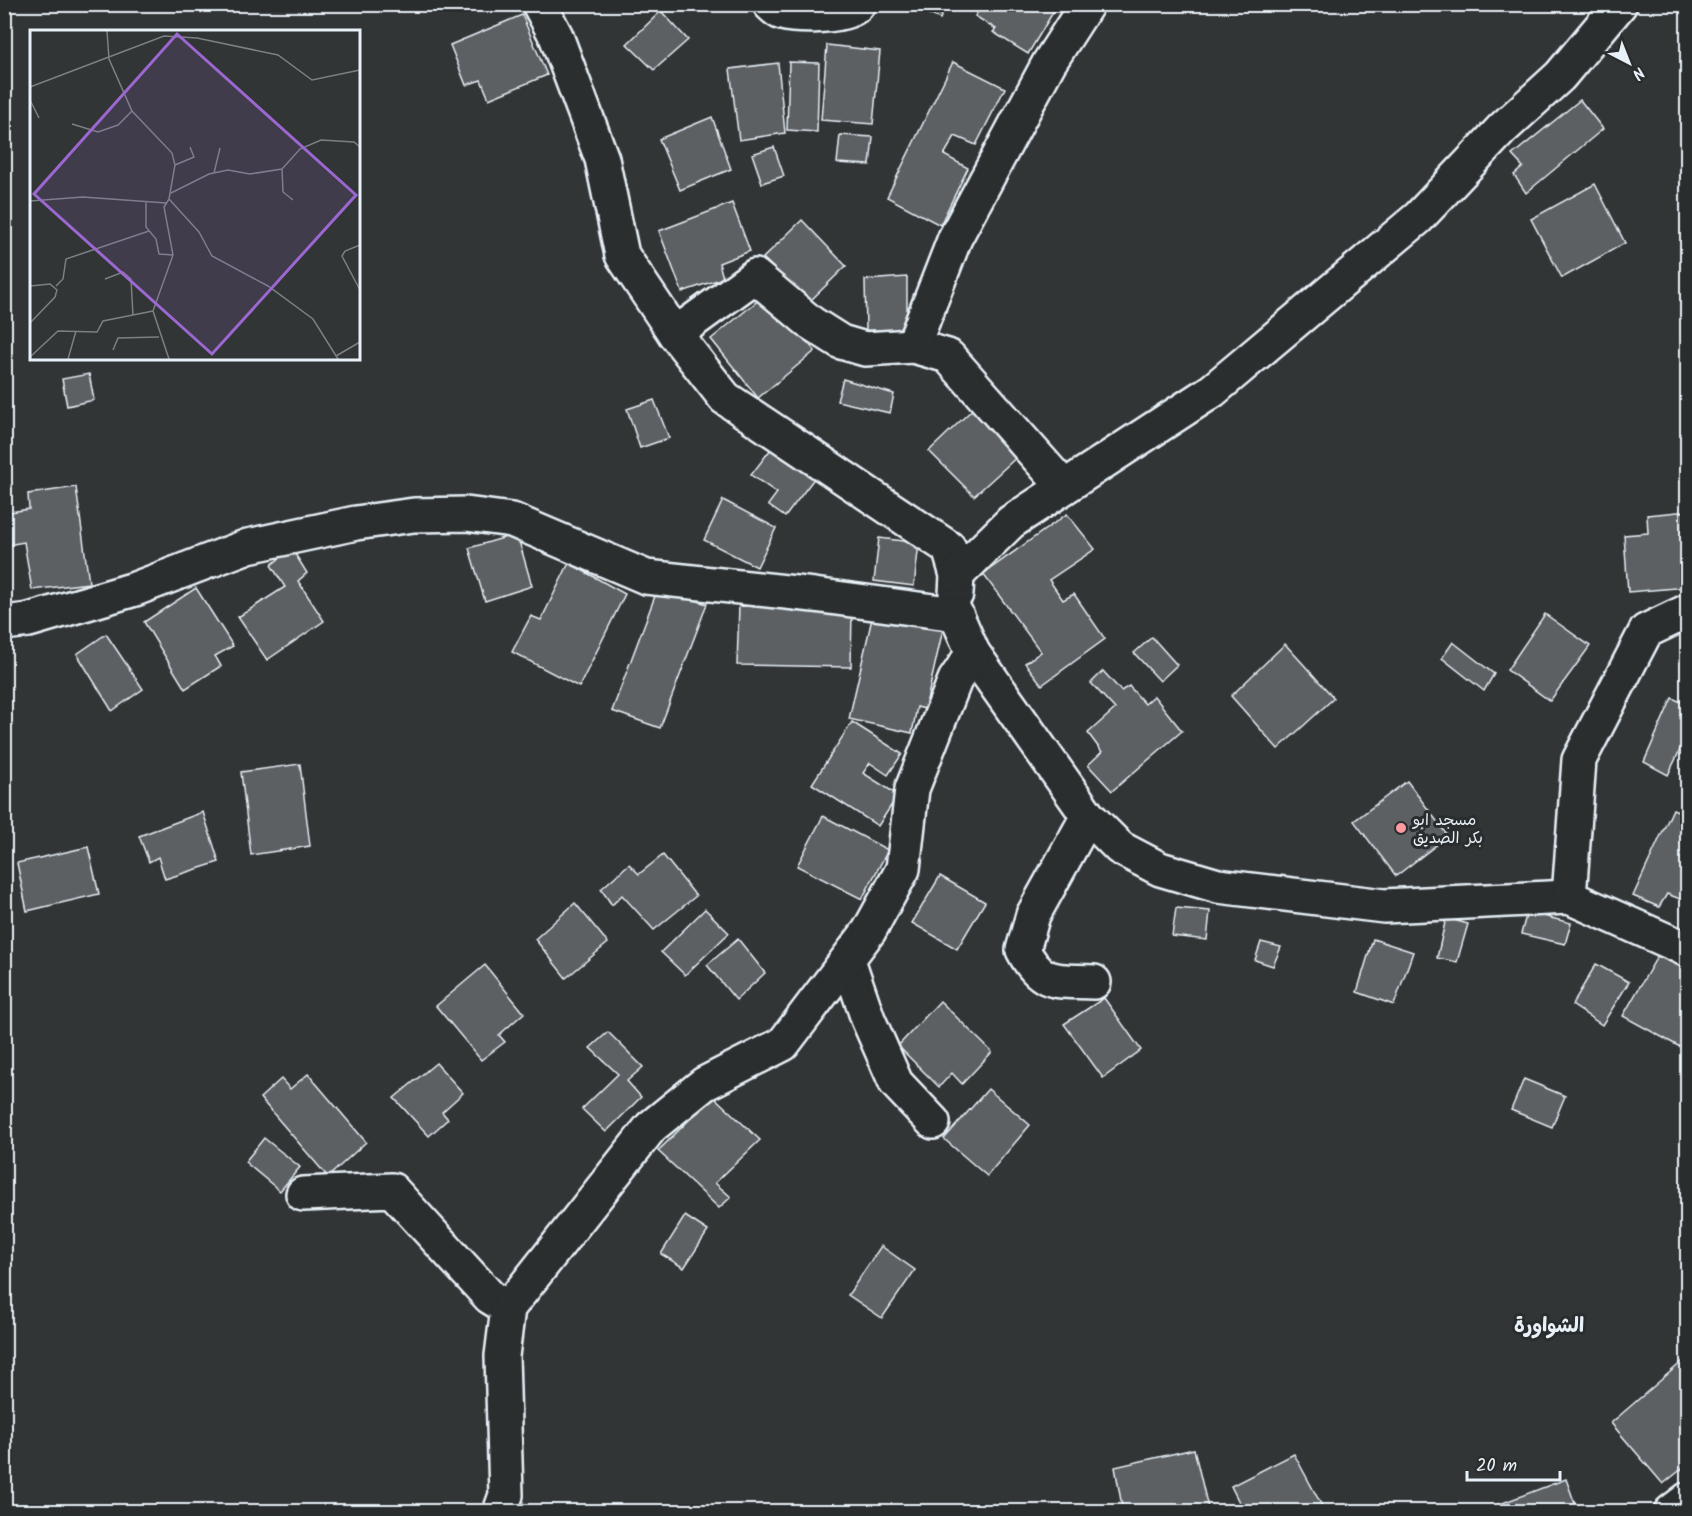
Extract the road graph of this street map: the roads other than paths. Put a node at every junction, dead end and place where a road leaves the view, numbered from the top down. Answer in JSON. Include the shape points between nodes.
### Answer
{"nodes":[{"id":1,"x":539,"y":4,"type":"edge"},
{"id":2,"x":770,"y":4,"type":"edge"},
{"id":3,"x":858,"y":4,"type":"edge"},
{"id":4,"x":1087,"y":4,"type":"edge"},
{"id":5,"x":1620,"y":4,"type":"edge"},
{"id":6,"x":675,"y":334,"type":"junction"},
{"id":7,"x":913,"y":346,"type":"junction"},
{"id":8,"x":1064,"y":487,"type":"junction"},
{"id":9,"x":957,"y":575,"type":"junction"},
{"id":10,"x":1688,"y":611,"type":"edge"},
{"id":11,"x":956,"y":614,"type":"junction"},
{"id":12,"x":4,"y":623,"type":"edge"},
{"id":13,"x":974,"y":653,"type":"junction"},
{"id":14,"x":1088,"y":816,"type":"junction"},
{"id":15,"x":1569,"y":897,"type":"junction"},
{"id":16,"x":1688,"y":950,"type":"edge"},
{"id":17,"x":848,"y":960,"type":"junction"},
{"id":18,"x":1094,"y":982,"type":"dead end"},
{"id":19,"x":933,"y":1122,"type":"dead end"},
{"id":20,"x":303,"y":1194,"type":"dead end"},
{"id":21,"x":508,"y":1308,"type":"junction"},
{"id":22,"x":1688,"y":1499,"type":"edge"},
{"id":23,"x":500,"y":1512,"type":"edge"},
{"id":24,"x":1671,"y":1512,"type":"edge"}],
"edges":[{"from":1,"to":6,"type":"street","via":[[556,36],[602,159],[622,255]]},
{"from":2,"to":3,"type":"street","via":[[780,13],[811,15],[841,14]]},
{"from":4,"to":7,"type":"street","via":[[1049,63],[955,238]]},
{"from":5,"to":8,"type":"street","via":[[1560,76],[1502,129],[1418,218],[1212,391]]},
{"from":6,"to":7,"type":"street","via":[[755,276],[811,323],[841,342],[865,349]]},
{"from":6,"to":9,"type":"street","via":[[725,398],[949,548]]},
{"from":7,"to":8,"type":"street","via":[[948,356]]},
{"from":8,"to":9,"type":"street","via":[[1011,522]]},
{"from":9,"to":11,"type":"street"},
{"from":10,"to":15,"type":"street","via":[[1646,631],[1579,760]]},
{"from":11,"to":12,"type":"street","via":[[646,577],[512,520],[466,514],[414,515],[356,523],[248,546],[135,589],[29,620]]},
{"from":11,"to":13,"type":"street"},
{"from":13,"to":14,"type":"street"},
{"from":13,"to":17,"type":"street","via":[[955,680],[912,789],[903,869]]},
{"from":14,"to":15,"type":"street","via":[[1120,848],[1160,869],[1218,886],[1384,906]]},
{"from":14,"to":18,"type":"street","via":[[1033,915],[1023,950],[1033,970],[1048,979]]},
{"from":15,"to":16,"type":"street"},
{"from":17,"to":19,"type":"street","via":[[896,1083]]},
{"from":17,"to":21,"type":"street","via":[[783,1044],[704,1084],[651,1127]]},
{"from":20,"to":21,"type":"street","via":[[392,1190],[490,1298]]},
{"from":21,"to":23,"type":"street","via":[[502,1356],[506,1495]]},
{"from":22,"to":24,"type":"street"}]}
